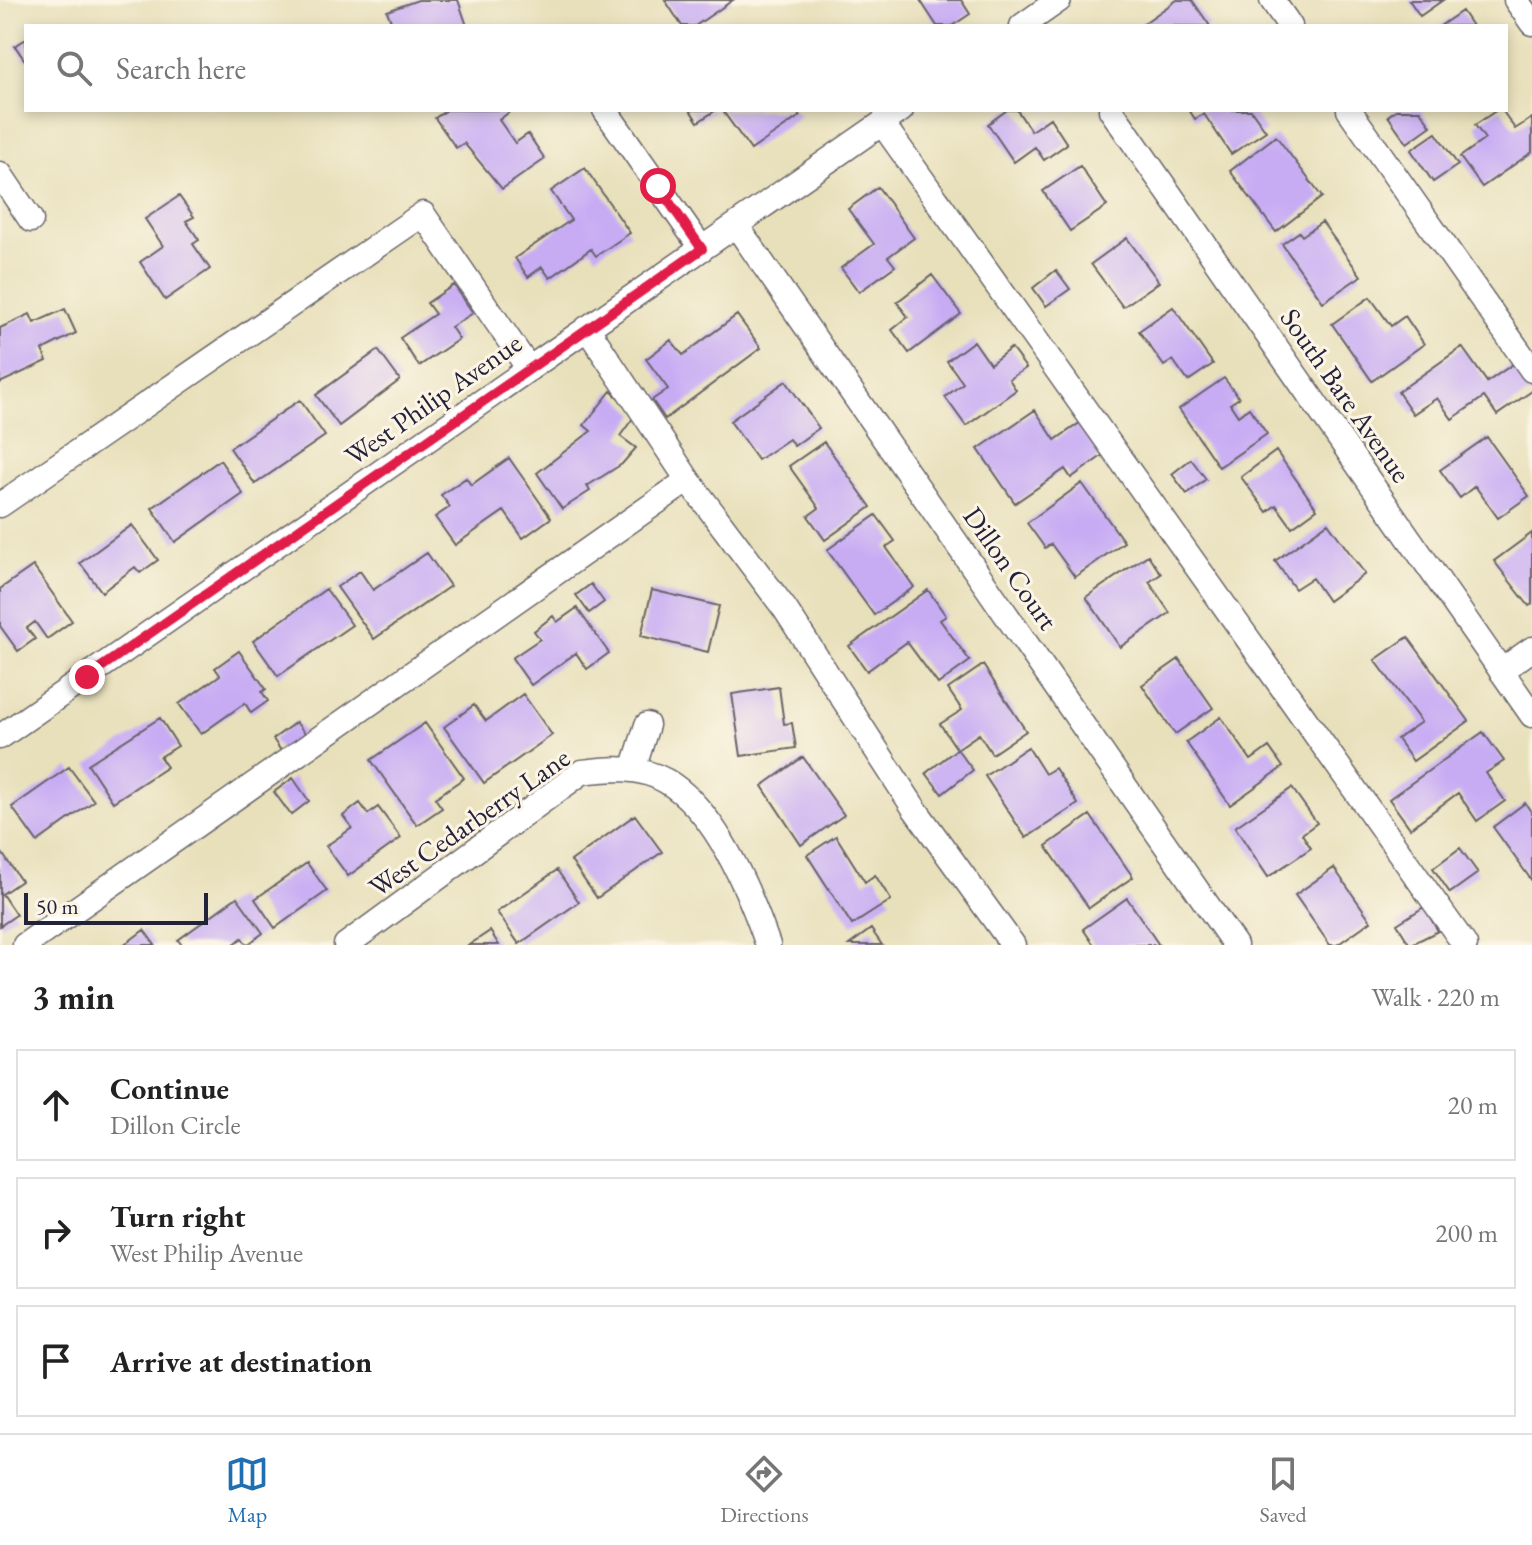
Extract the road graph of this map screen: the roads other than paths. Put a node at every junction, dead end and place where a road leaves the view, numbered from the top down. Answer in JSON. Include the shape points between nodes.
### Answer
{"nodes":[{"id":1,"x":1272,"y":0,"type":"edge"},
{"id":2,"x":1516,"y":0,"type":"edge"},
{"id":3,"x":1047,"y":9,"type":"edge"},
{"id":4,"x":1532,"y":23,"type":"edge"},
{"id":5,"x":1025,"y":24,"type":"edge"},
{"id":6,"x":1289,"y":24,"type":"edge"},
{"id":7,"x":606,"y":112,"type":"edge"},
{"id":8,"x":1112,"y":112,"type":"edge"},
{"id":9,"x":1350,"y":112,"type":"edge"},
{"id":10,"x":891,"y":117,"type":"edge"},
{"id":11,"x":0,"y":174,"type":"edge"},
{"id":12,"x":31,"y":220,"type":"dead end"},
{"id":13,"x":736,"y":225,"type":"junction"},
{"id":14,"x":702,"y":249,"type":"junction"},
{"id":15,"x":587,"y":328,"type":"junction"},
{"id":16,"x":529,"y":369,"type":"junction"},
{"id":17,"x":1532,"y":370,"type":"edge"},
{"id":18,"x":688,"y":480,"type":"junction"},
{"id":19,"x":0,"y":505,"type":"edge"},
{"id":20,"x":1532,"y":649,"type":"edge"},
{"id":21,"x":1501,"y":671,"type":"junction"},
{"id":22,"x":1532,"y":715,"type":"edge"},
{"id":23,"x":647,"y":725,"type":"dead end"},
{"id":24,"x":0,"y":737,"type":"edge"},
{"id":25,"x":633,"y":770,"type":"junction"},
{"id":26,"x":25,"y":945,"type":"edge"},
{"id":27,"x":346,"y":945,"type":"edge"},
{"id":28,"x":768,"y":945,"type":"edge"},
{"id":29,"x":1013,"y":945,"type":"edge"},
{"id":30,"x":1235,"y":945,"type":"edge"},
{"id":31,"x":1465,"y":945,"type":"edge"}],
"edges":[{"from":1,"to":6,"type":"street"},
{"from":2,"to":4,"type":"street"},
{"from":3,"to":5,"type":"street"},
{"from":7,"to":14,"type":"street"},
{"from":8,"to":21,"type":"street","name":"South Bare Avenue"},
{"from":9,"to":17,"type":"street"},
{"from":10,"to":13,"type":"street","name":"West Philip Avenue"},
{"from":10,"to":31,"type":"street"},
{"from":11,"to":12,"type":"street"},
{"from":13,"to":14,"type":"street","name":"West Philip Avenue"},
{"from":13,"to":30,"type":"street","name":"Dillon Court"},
{"from":14,"to":15,"type":"street","name":"West Philip Avenue"},
{"from":15,"to":16,"type":"street","name":"West Philip Avenue"},
{"from":15,"to":18,"type":"street"},
{"from":16,"to":19,"type":"street","via":[[423,214]]},
{"from":16,"to":24,"type":"street","name":"West Philip Avenue"},
{"from":18,"to":26,"type":"street"},
{"from":18,"to":29,"type":"street","via":[[785,609],[914,808]]},
{"from":20,"to":21,"type":"street"},
{"from":21,"to":22,"type":"street","name":"South Bare Avenue"},
{"from":23,"to":25,"type":"street"},
{"from":25,"to":27,"type":"street","name":"West Cedarberry Lane","via":[[582,772]]},
{"from":25,"to":28,"type":"street","via":[[665,780],[686,796],[731,854]]}]}
